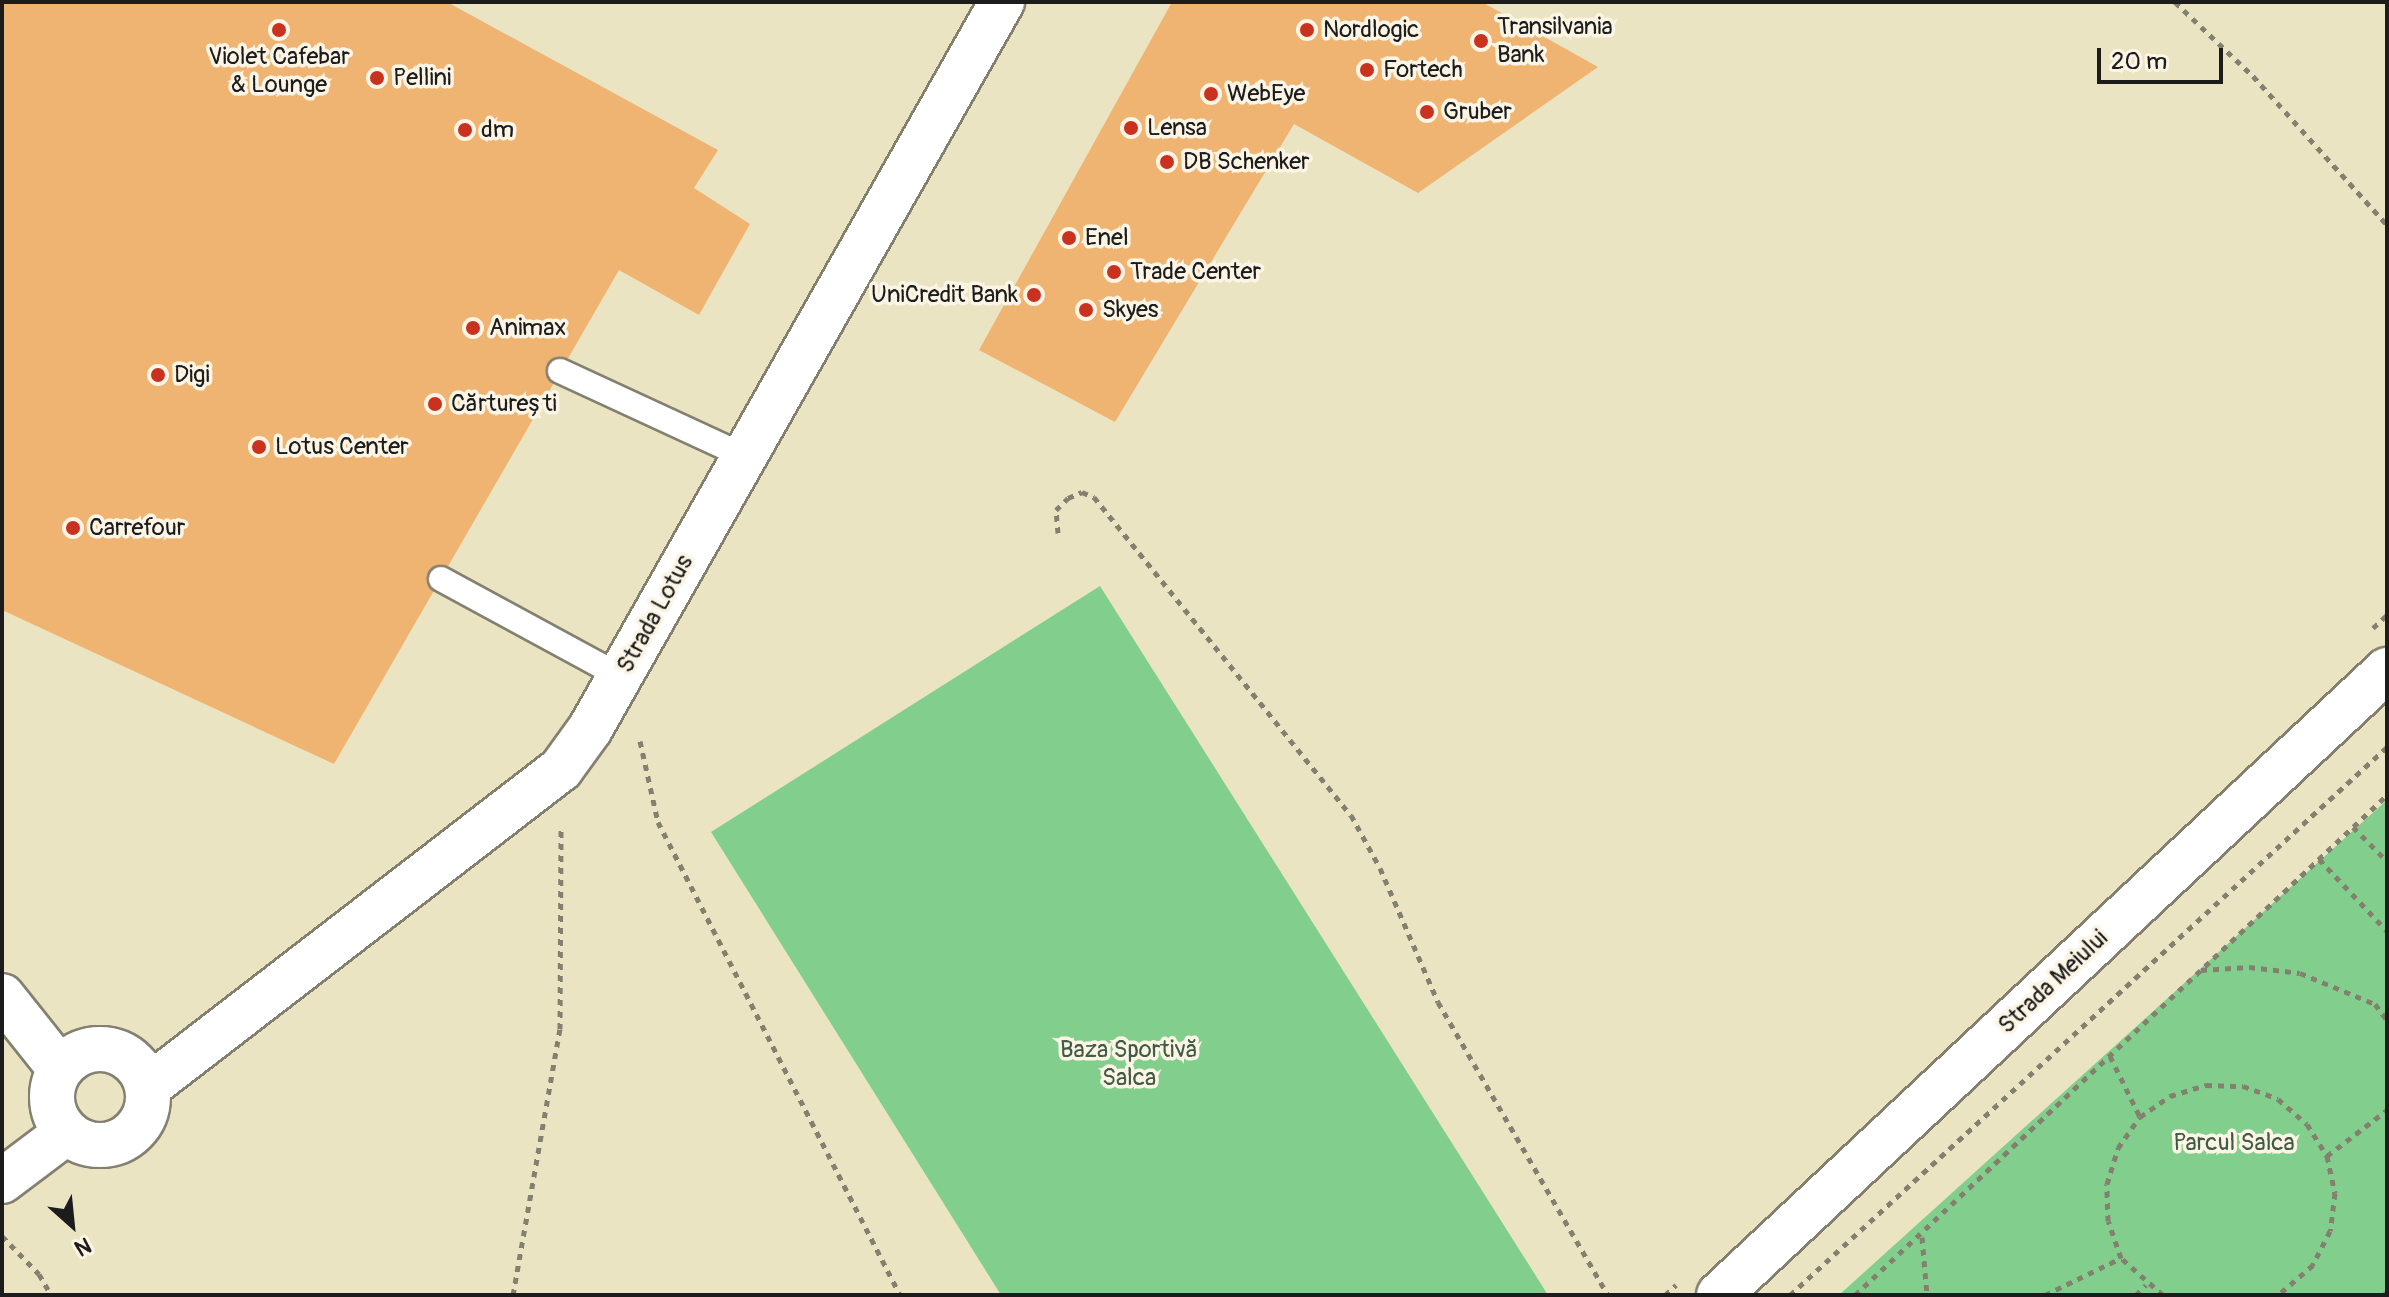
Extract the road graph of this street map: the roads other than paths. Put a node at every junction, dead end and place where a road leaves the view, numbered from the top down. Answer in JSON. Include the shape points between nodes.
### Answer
{"nodes":[{"id":1,"x":1002,"y":2,"type":"edge"},
{"id":2,"x":560,"y":371,"type":"dead end"},
{"id":3,"x":744,"y":456,"type":"junction"},
{"id":4,"x":441,"y":579,"type":"dead end"},
{"id":5,"x":2387,"y":670,"type":"edge"},
{"id":6,"x":620,"y":676,"type":"junction"},
{"id":7,"x":2,"y":996,"type":"edge"},
{"id":8,"x":60,"y":1069,"type":"junction"},
{"id":9,"x":148,"y":1087,"type":"junction"},
{"id":10,"x":67,"y":1132,"type":"junction"},
{"id":11,"x":2,"y":1181,"type":"edge"},
{"id":12,"x":1719,"y":1295,"type":"edge"}],
"edges":[{"from":1,"to":3,"type":"street","name":"Strada Lotus"},
{"from":2,"to":3,"type":"lane"},
{"from":3,"to":6,"type":"street","name":"Strada Lotus"},
{"from":4,"to":6,"type":"lane"},
{"from":5,"to":12,"type":"street","name":"Strada Meiului"},
{"from":6,"to":9,"type":"street","name":"Strada Lotus","via":[[561,769]]},
{"from":7,"to":8,"type":"street"},
{"from":8,"to":9,"type":"street","via":[[86,1050],[110,1050],[132,1059]]},
{"from":8,"to":10,"type":"street","via":[[51,1098]]},
{"from":9,"to":10,"type":"street","via":[[144,1119],[121,1141],[88,1144]]},
{"from":10,"to":11,"type":"street"}]}
